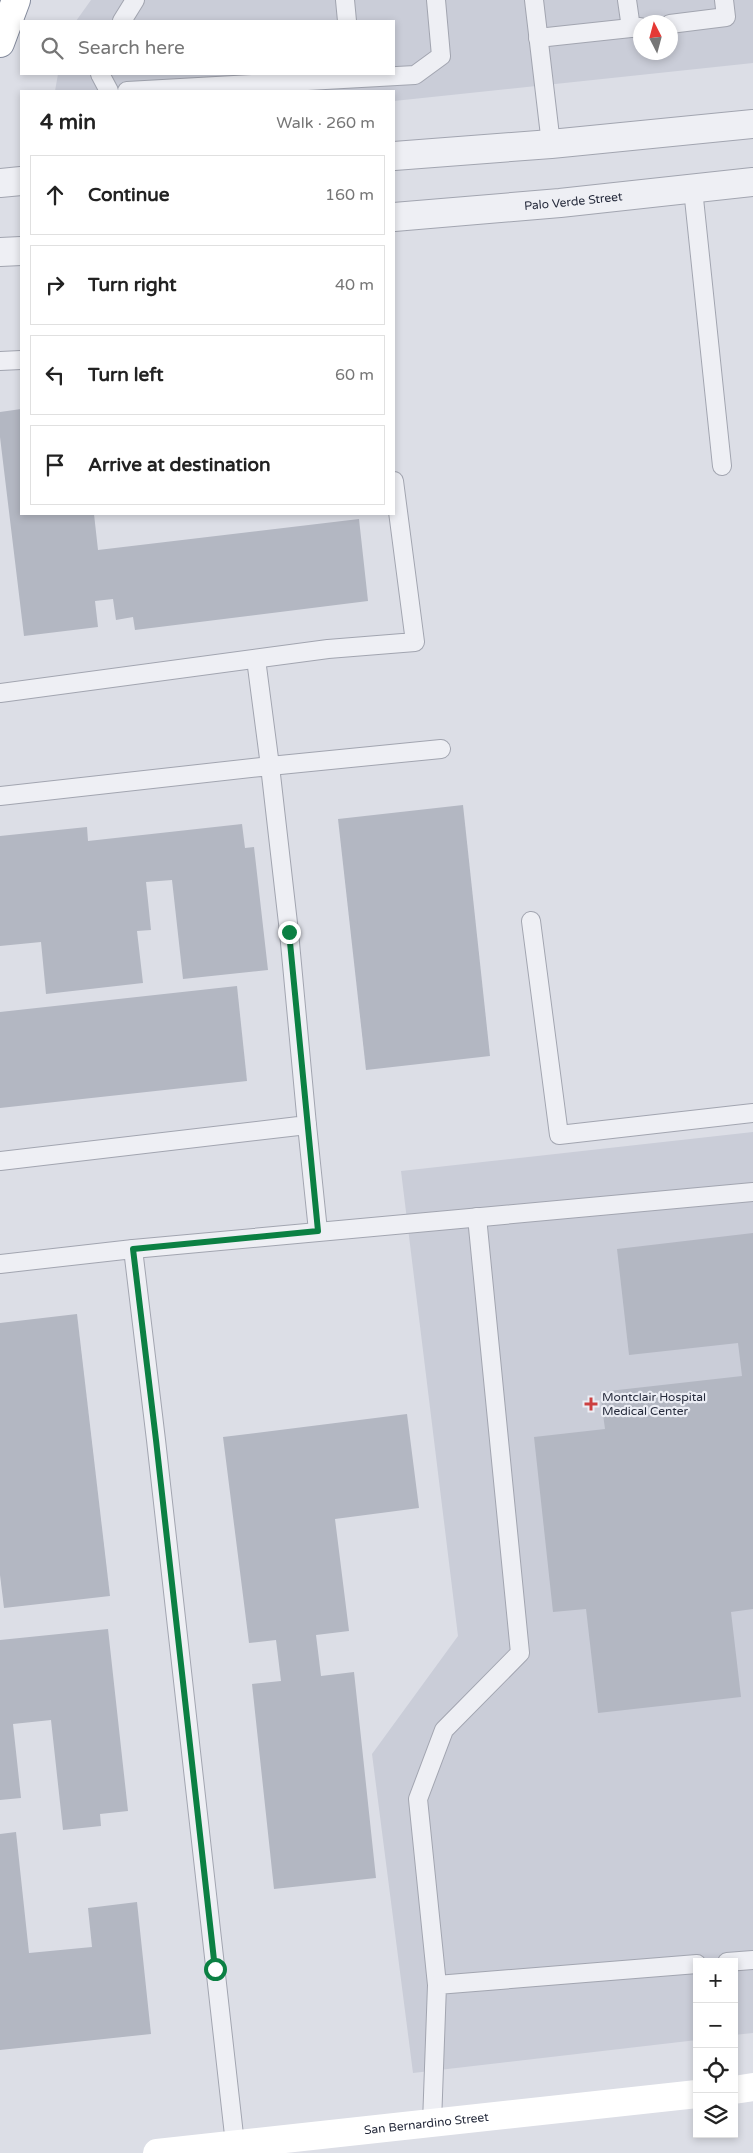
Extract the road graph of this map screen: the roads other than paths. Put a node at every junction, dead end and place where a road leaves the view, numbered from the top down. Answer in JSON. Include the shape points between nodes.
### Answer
{"nodes":[{"id":1,"x":16,"y":0,"type":"edge"},
{"id":2,"x":135,"y":0,"type":"edge"},
{"id":3,"x":345,"y":0,"type":"edge"},
{"id":4,"x":436,"y":0,"type":"edge"},
{"id":5,"x":534,"y":0,"type":"edge"},
{"id":6,"x":627,"y":0,"type":"edge"},
{"id":7,"x":724,"y":0,"type":"edge"},
{"id":8,"x":633,"y":19,"type":"edge"},
{"id":9,"x":123,"y":20,"type":"edge"},
{"id":10,"x":346,"y":20,"type":"edge"},
{"id":11,"x":678,"y":23,"type":"edge"},
{"id":12,"x":633,"y":28,"type":"edge"},
{"id":13,"x":538,"y":38,"type":"junction"},
{"id":14,"x":0,"y":43,"type":"edge"},
{"id":15,"x":101,"y":75,"type":"edge"},
{"id":16,"x":351,"y":76,"type":"edge"},
{"id":17,"x":108,"y":90,"type":"edge"},
{"id":18,"x":142,"y":90,"type":"edge"},
{"id":19,"x":753,"y":124,"type":"edge"},
{"id":20,"x":551,"y":144,"type":"junction"},
{"id":21,"x":395,"y":156,"type":"edge"},
{"id":22,"x":20,"y":181,"type":"edge"},
{"id":23,"x":753,"y":182,"type":"edge"},
{"id":24,"x":0,"y":183,"type":"edge"},
{"id":25,"x":693,"y":189,"type":"junction"},
{"id":26,"x":395,"y":217,"type":"edge"},
{"id":27,"x":20,"y":251,"type":"edge"},
{"id":28,"x":0,"y":252,"type":"edge"},
{"id":29,"x":20,"y":360,"type":"edge"},
{"id":30,"x":0,"y":361,"type":"edge"},
{"id":31,"x":722,"y":466,"type":"dead end"},
{"id":32,"x":395,"y":489,"type":"edge"},
{"id":33,"x":256,"y":659,"type":"junction"},
{"id":34,"x":0,"y":693,"type":"edge"},
{"id":35,"x":441,"y":749,"type":"dead end"},
{"id":36,"x":270,"y":766,"type":"junction"},
{"id":37,"x":0,"y":796,"type":"edge"},
{"id":38,"x":531,"y":921,"type":"dead end"},
{"id":39,"x":753,"y":1114,"type":"edge"},
{"id":40,"x":307,"y":1125,"type":"junction"},
{"id":41,"x":0,"y":1161,"type":"edge"},
{"id":42,"x":753,"y":1192,"type":"edge"},
{"id":43,"x":477,"y":1217,"type":"junction"},
{"id":44,"x":318,"y":1231,"type":"junction"},
{"id":45,"x":133,"y":1249,"type":"junction"},
{"id":46,"x":0,"y":1264,"type":"edge"},
{"id":47,"x":753,"y":1960,"type":"edge"},
{"id":48,"x":738,"y":1961,"type":"edge"},
{"id":49,"x":693,"y":1964,"type":"edge"},
{"id":50,"x":437,"y":1985,"type":"junction"},
{"id":51,"x":753,"y":2087,"type":"edge"},
{"id":52,"x":738,"y":2089,"type":"edge"},
{"id":53,"x":693,"y":2094,"type":"edge"},
{"id":54,"x":432,"y":2123,"type":"junction"},
{"id":55,"x":235,"y":2144,"type":"junction"},
{"id":56,"x":157,"y":2153,"type":"edge"}],
"edges":[{"from":1,"to":14,"type":"main road"},
{"from":2,"to":9,"type":"lane"},
{"from":3,"to":10,"type":"lane"},
{"from":4,"to":16,"type":"lane","via":[[441,56],[415,75]]},
{"from":5,"to":13,"type":"lane"},
{"from":6,"to":8,"type":"lane"},
{"from":7,"to":11,"type":"lane","via":[[726,17]]},
{"from":12,"to":13,"type":"lane"},
{"from":13,"to":20,"type":"lane"},
{"from":15,"to":17,"type":"lane"},
{"from":16,"to":18,"type":"lane"},
{"from":19,"to":20,"type":"street"},
{"from":20,"to":21,"type":"street"},
{"from":22,"to":24,"type":"street"},
{"from":23,"to":25,"type":"street","name":"Palo Verde Street"},
{"from":25,"to":26,"type":"street","name":"Palo Verde Street"},
{"from":25,"to":31,"type":"lane"},
{"from":27,"to":28,"type":"street"},
{"from":29,"to":30,"type":"lane"},
{"from":32,"to":33,"type":"lane","via":[[415,642]]},
{"from":33,"to":34,"type":"lane"},
{"from":33,"to":36,"type":"lane"},
{"from":35,"to":36,"type":"lane"},
{"from":36,"to":37,"type":"lane"},
{"from":36,"to":40,"type":"lane"},
{"from":38,"to":39,"type":"lane","via":[[559,1135]]},
{"from":40,"to":41,"type":"lane"},
{"from":40,"to":44,"type":"lane"},
{"from":42,"to":43,"type":"lane"},
{"from":43,"to":44,"type":"lane"},
{"from":43,"to":50,"type":"lane","via":[[520,1653],[444,1730],[418,1799]]},
{"from":44,"to":45,"type":"lane"},
{"from":45,"to":46,"type":"lane"},
{"from":45,"to":55,"type":"lane"},
{"from":47,"to":48,"type":"lane"},
{"from":49,"to":50,"type":"lane"},
{"from":50,"to":54,"type":"lane"},
{"from":51,"to":52,"type":"main road"},
{"from":53,"to":54,"type":"main road","name":"San Bernardino Street"},
{"from":54,"to":55,"type":"main road","name":"San Bernardino Street"},
{"from":55,"to":56,"type":"main road","name":"San Bernardino Street"}]}
